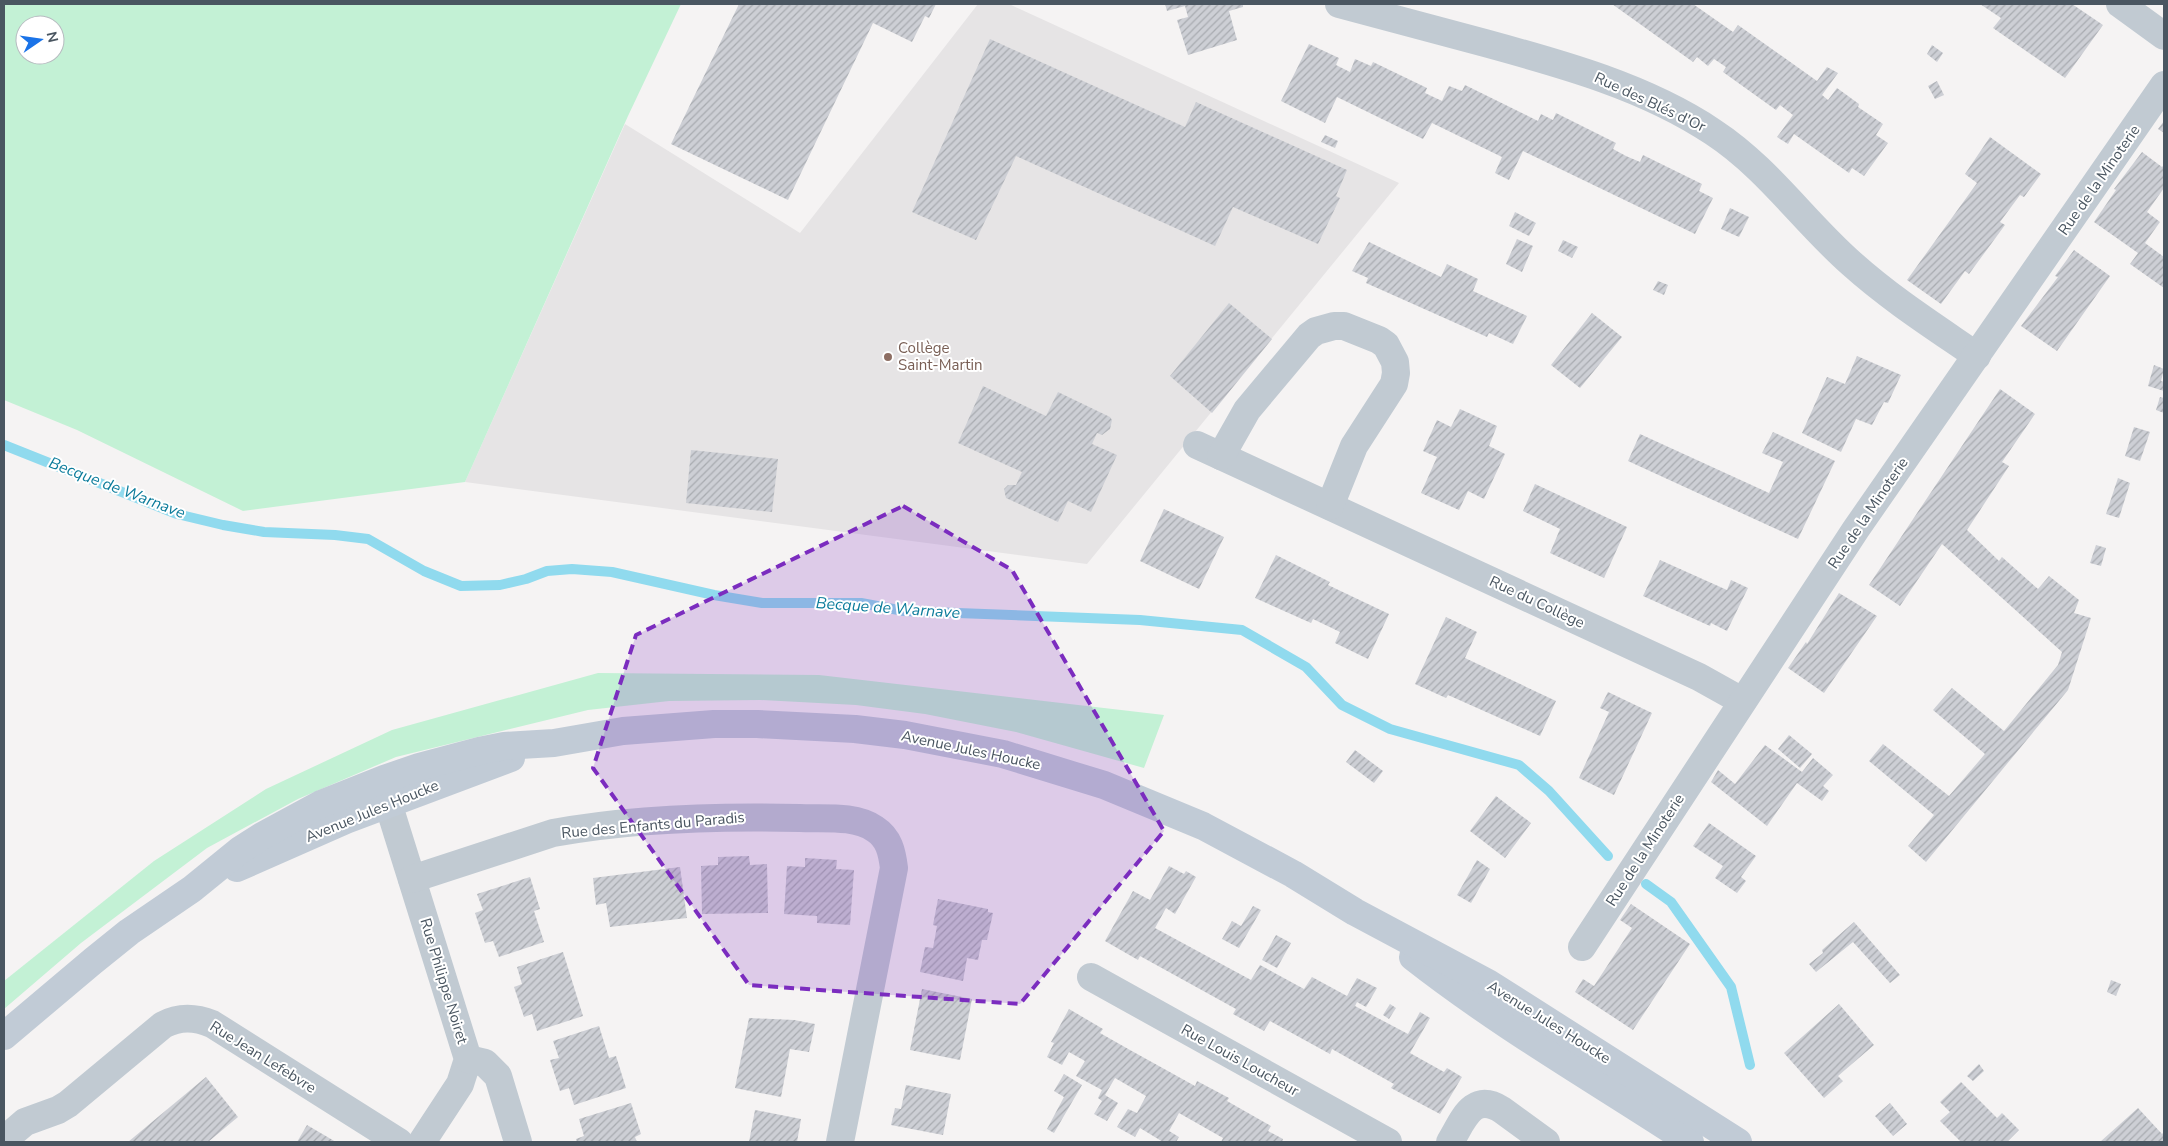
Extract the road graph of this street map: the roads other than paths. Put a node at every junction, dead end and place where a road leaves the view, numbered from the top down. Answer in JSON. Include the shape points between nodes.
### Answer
{"nodes":[{"id":1,"x":1339,"y":4,"type":"edge"},
{"id":2,"x":2120,"y":4,"type":"edge"},
{"id":3,"x":2164,"y":36,"type":"edge"},
{"id":4,"x":2164,"y":85,"type":"edge"},
{"id":5,"x":1977,"y":356,"type":"junction"},
{"id":6,"x":1197,"y":445,"type":"dead end"},
{"id":7,"x":1221,"y":456,"type":"junction"},
{"id":8,"x":1330,"y":506,"type":"junction"},
{"id":9,"x":1742,"y":701,"type":"junction"},
{"id":10,"x":554,"y":742,"type":"junction"},
{"id":11,"x":388,"y":804,"type":"junction"},
{"id":12,"x":412,"y":879,"type":"junction"},
{"id":13,"x":192,"y":888,"type":"junction"},
{"id":14,"x":1355,"y":912,"type":"junction"},
{"id":15,"x":1582,"y":947,"type":"dead end"},
{"id":16,"x":1091,"y":977,"type":"dead end"},
{"id":17,"x":4,"y":1036,"type":"edge"},
{"id":18,"x":468,"y":1059,"type":"junction"},
{"id":19,"x":4,"y":1140,"type":"edge"},
{"id":20,"x":399,"y":1142,"type":"edge"},
{"id":21,"x":422,"y":1142,"type":"edge"},
{"id":22,"x":518,"y":1142,"type":"edge"},
{"id":23,"x":840,"y":1142,"type":"edge"},
{"id":24,"x":1388,"y":1142,"type":"edge"},
{"id":25,"x":1450,"y":1142,"type":"edge"},
{"id":26,"x":1546,"y":1142,"type":"edge"},
{"id":27,"x":1690,"y":1142,"type":"edge"},
{"id":28,"x":1738,"y":1142,"type":"edge"}],
"edges":[{"from":1,"to":5,"type":"street","name":"Rue des Blés d'Or","via":[[1566,66],[1628,89],[1712,131],[1753,162],[1851,264],[1894,299]]},
{"from":2,"to":3,"type":"street"},
{"from":4,"to":5,"type":"street","name":"Rue de la Minoterie"},
{"from":5,"to":9,"type":"street","name":"Rue de la Minoterie"},
{"from":6,"to":7,"type":"street","name":"Rue du Collège"},
{"from":7,"to":8,"type":"street","name":"Rue du Collège"},
{"from":7,"to":8,"type":"street","via":[[1247,410],[1309,336],[1324,328],[1344,326],[1379,340],[1386,345],[1395,362],[1394,384],[1354,446]]},
{"from":8,"to":9,"type":"street","name":"Rue du Collège","via":[[1699,677]]},
{"from":9,"to":15,"type":"street","name":"Rue de la Minoterie"},
{"from":10,"to":11,"type":"main road","name":"Avenue Jules Houcke"},
{"from":10,"to":13,"type":"main road","name":"Avenue Jules Houcke","via":[[504,746],[454,756],[355,790],[321,804],[262,836]]},
{"from":10,"to":14,"type":"main road","name":"Avenue Jules Houcke","via":[[657,728],[757,724],[855,729],[955,744],[1052,768],[1154,805],[1255,853]]},
{"from":11,"to":12,"type":"street","name":"Rue Philippe Noiret"},
{"from":11,"to":13,"type":"main road","name":"Avenue Jules Houcke"},
{"from":12,"to":18,"type":"street","name":"Rue Philippe Noiret"},
{"from":12,"to":23,"type":"street","name":"Rue des Enfants du Paradis","via":[[576,828],[745,816],[846,820],[875,829],[890,846],[894,868]]},
{"from":13,"to":17,"type":"main road","name":"Avenue Jules Houcke","via":[[107,949]]},
{"from":14,"to":27,"type":"main road","name":"Avenue Jules Houcke","via":[[1522,1036]]},
{"from":14,"to":28,"type":"main road","name":"Avenue Jules Houcke","via":[[1488,983]]},
{"from":16,"to":24,"type":"street","name":"Rue Louis Loucheur"},
{"from":18,"to":21,"type":"street","via":[[460,1084]]},
{"from":18,"to":22,"type":"street","name":"Rue Philippe Noiret","via":[[485,1064],[498,1076]]},
{"from":19,"to":20,"type":"street","name":"Rue Jean Lefebvre","via":[[25,1122],[68,1104],[163,1025],[191,1018],[212,1024]]},
{"from":25,"to":26,"type":"street","via":[[1468,1112],[1477,1105],[1487,1104],[1495,1106]]}]}
